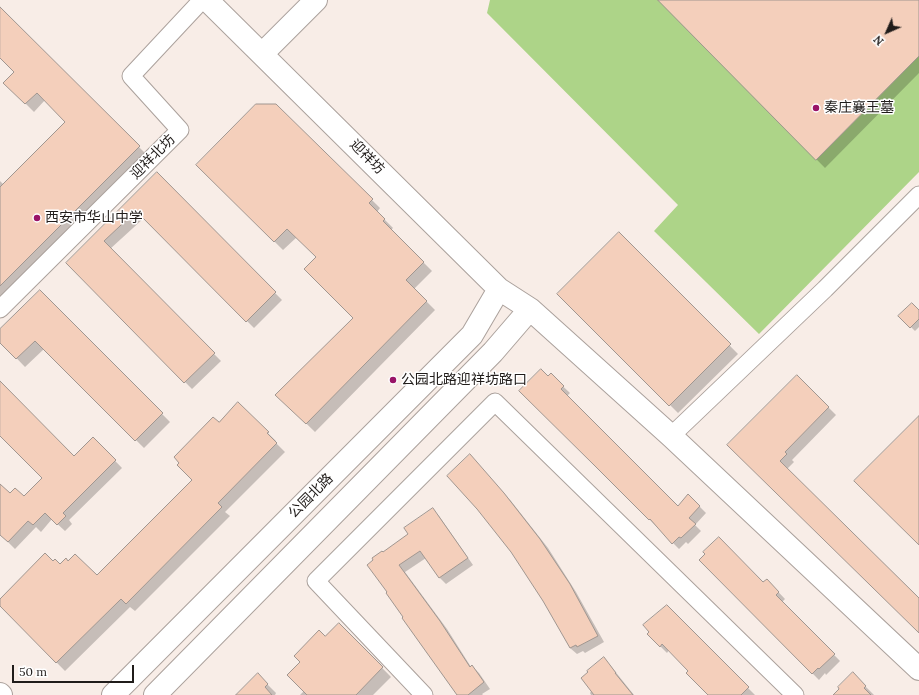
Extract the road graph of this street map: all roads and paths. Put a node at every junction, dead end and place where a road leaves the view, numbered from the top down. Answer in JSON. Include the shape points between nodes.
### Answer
{"nodes":[{"id":1,"x":202,"y":0,"type":"edge"},
{"id":2,"x":207,"y":0,"type":"edge"},
{"id":3,"x":316,"y":0,"type":"edge"},
{"id":4,"x":262,"y":54,"type":"junction"},
{"id":5,"x":919,"y":195,"type":"edge"},
{"id":6,"x":500,"y":289,"type":"junction"},
{"id":7,"x":0,"y":308,"type":"edge"},
{"id":8,"x":530,"y":309,"type":"junction"},
{"id":9,"x":671,"y":436,"type":"junction"},
{"id":10,"x":919,"y":669,"type":"edge"},
{"id":11,"x":113,"y":695,"type":"edge"},
{"id":12,"x":155,"y":695,"type":"edge"},
{"id":13,"x":424,"y":695,"type":"edge"},
{"id":14,"x":795,"y":695,"type":"edge"}],
"edges":[{"from":1,"to":7,"type":"street","name":"迎祥北坊","via":[[131,76],[180,130]]},
{"from":2,"to":4,"type":"main road","name":"迎祥坊"},
{"from":3,"to":4,"type":"main road"},
{"from":4,"to":6,"type":"main road","name":"迎祥坊"},
{"from":5,"to":9,"type":"street"},
{"from":6,"to":8,"type":"main road","name":"迎祥坊"},
{"from":6,"to":11,"type":"main road","name":"公园北路","via":[[472,335]]},
{"from":8,"to":9,"type":"main road","name":"迎祥坊"},
{"from":8,"to":12,"type":"main road","name":"公园北路","via":[[493,352]]},
{"from":9,"to":10,"type":"main road","name":"迎祥坊"},
{"from":13,"to":14,"type":"street","via":[[316,581],[495,402]]}]}
